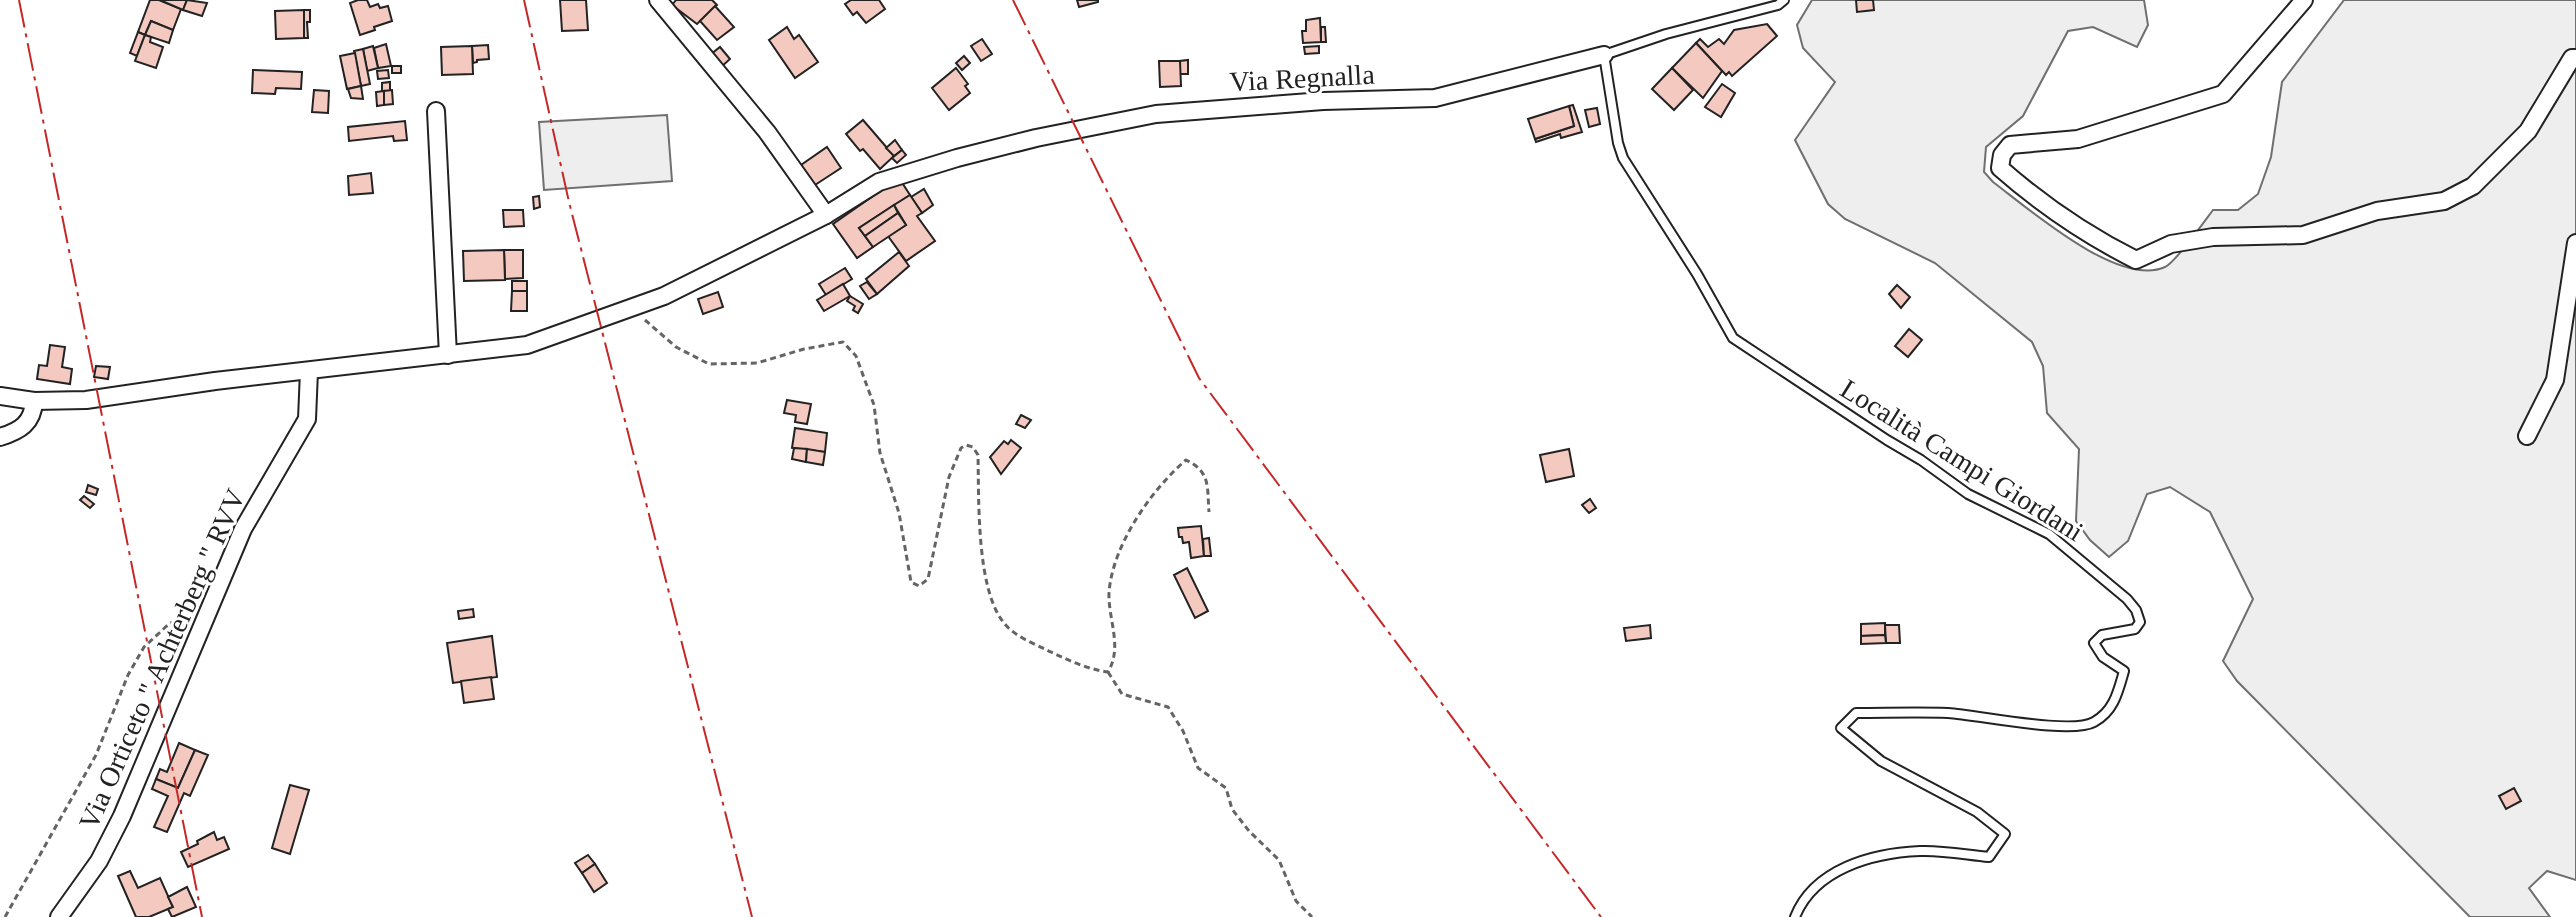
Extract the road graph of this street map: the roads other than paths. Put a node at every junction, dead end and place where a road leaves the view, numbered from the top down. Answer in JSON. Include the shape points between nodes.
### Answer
{"nodes":[{"id":1,"x":658,"y":0,"type":"edge"},
{"id":2,"x":1784,"y":0,"type":"edge"},
{"id":3,"x":2304,"y":0,"type":"edge"},
{"id":4,"x":1604,"y":55,"type":"junction"},
{"id":5,"x":2576,"y":58,"type":"edge"},
{"id":6,"x":436,"y":111,"type":"dead end"},
{"id":7,"x":826,"y":215,"type":"junction"},
{"id":8,"x":2576,"y":243,"type":"edge"},
{"id":9,"x":448,"y":355,"type":"junction"},
{"id":10,"x":309,"y":371,"type":"junction"},
{"id":11,"x":0,"y":396,"type":"edge"},
{"id":12,"x":34,"y":401,"type":"junction"},
{"id":13,"x":2527,"y":436,"type":"dead end"},
{"id":14,"x":0,"y":437,"type":"edge"},
{"id":15,"x":59,"y":917,"type":"edge"},
{"id":16,"x":1795,"y":917,"type":"edge"}],
"edges":[{"from":1,"to":7,"type":"street","via":[[767,132]]},
{"from":2,"to":4,"type":"lane","name":"Via Regnalla"},
{"from":3,"to":5,"type":"street","via":[[2223,94],[2078,139],[2010,145],[2000,168],[2036,200],[2136,260],[2171,244],[2213,237],[2303,235],[2377,211],[2444,201],[2473,186],[2528,131],[2556,81]]},
{"from":4,"to":7,"type":"street","name":"Via Regnalla","via":[[1435,98],[1156,114],[1036,138],[879,182]]},
{"from":4,"to":16,"type":"lane","name":"Località Campi Giordani","via":[[1623,158],[1733,338],[1968,494],[2049,534],[2127,599],[2140,622],[2135,629],[2102,635],[2094,643],[2103,657],[2124,671],[2116,699],[2091,724],[1949,713],[1856,713],[1841,728],[1881,761],[1977,812],[2005,834],[1989,857],[1921,851],[1838,870],[1820,881]]},
{"from":6,"to":9,"type":"street"},
{"from":7,"to":9,"type":"street","name":"Via Regnalla","via":[[664,296],[527,345]]},
{"from":8,"to":13,"type":"street","via":[[2555,380]]},
{"from":9,"to":10,"type":"street","name":"Via Regnalla"},
{"from":10,"to":12,"type":"street","name":"Via Regnalla","via":[[86,400]]},
{"from":10,"to":15,"type":"street","name":"Via Orticeto \" Achterberg \" RVV","via":[[307,419],[243,529],[122,816],[99,861]]},
{"from":11,"to":12,"type":"street","name":"Via Regnalla"},
{"from":12,"to":14,"type":"street","via":[[33,414],[19,432]]}]}
